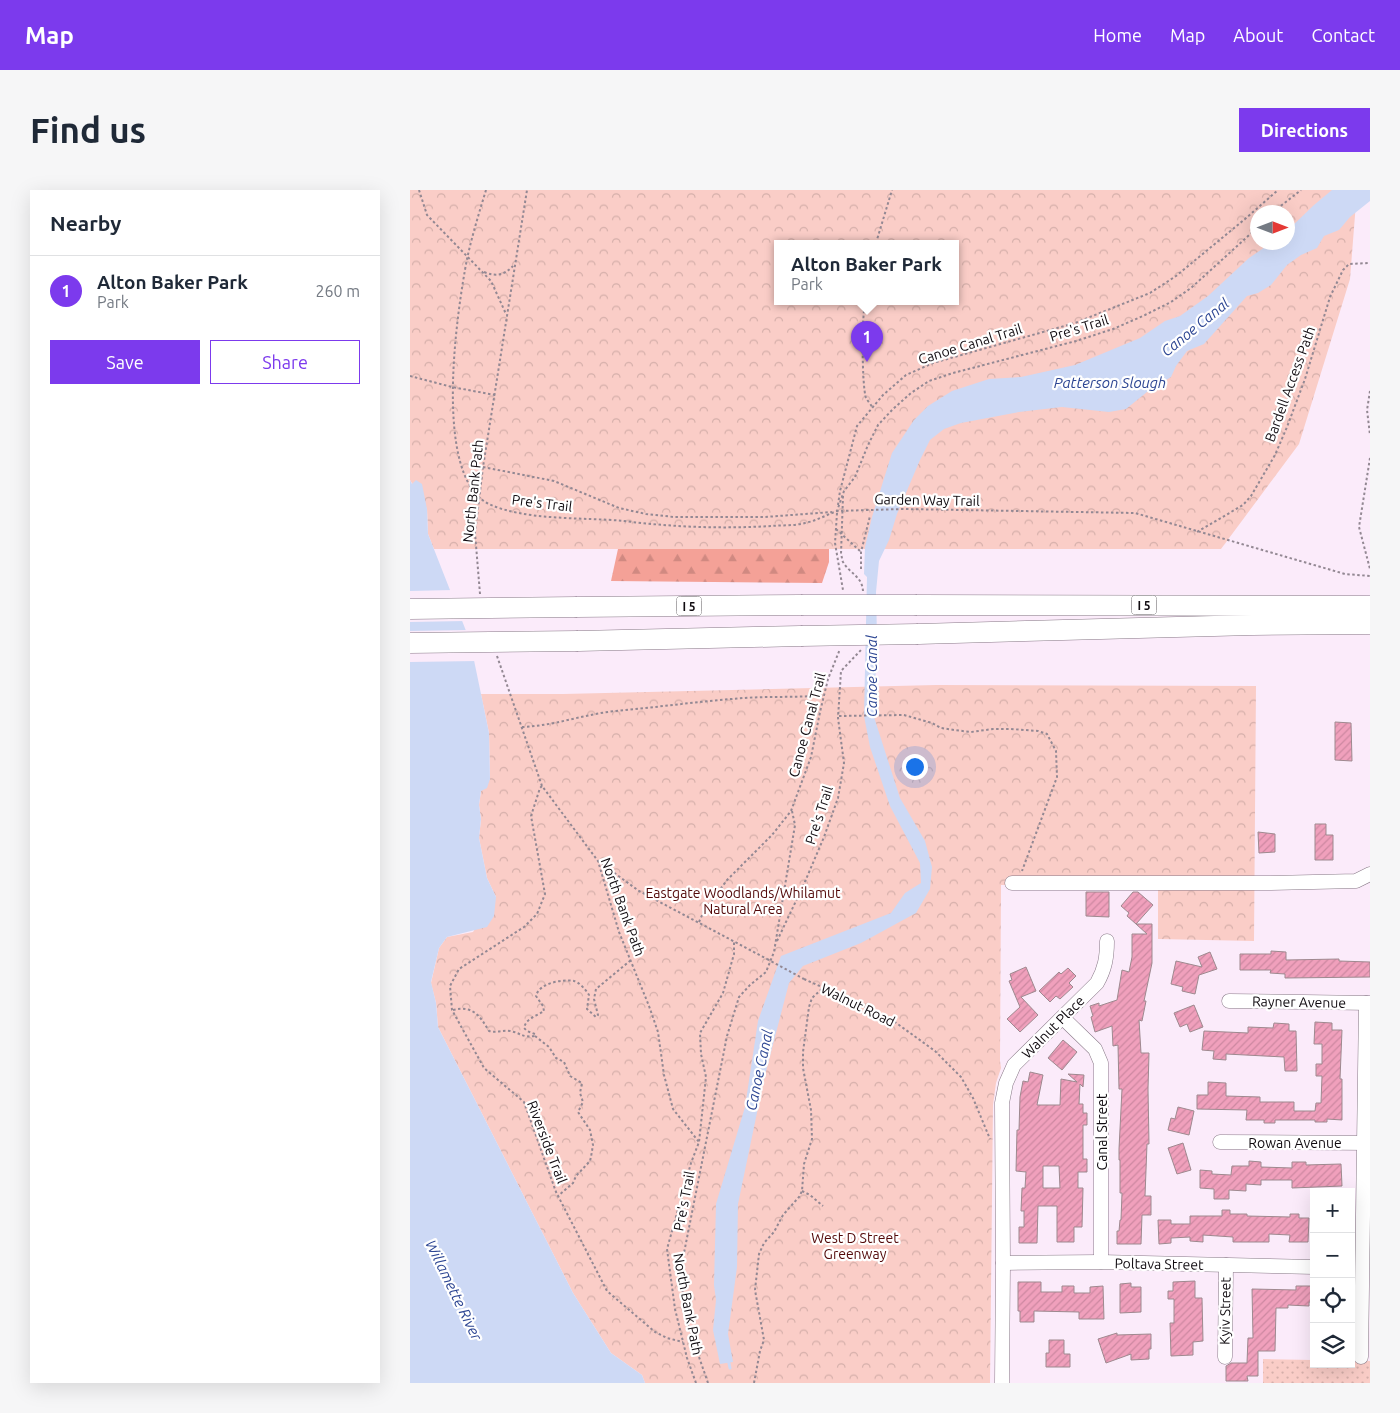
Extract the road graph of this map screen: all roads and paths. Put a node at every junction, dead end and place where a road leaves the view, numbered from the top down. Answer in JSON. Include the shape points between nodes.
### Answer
{"nodes":[{"id":1,"x":419,"y":190,"type":"edge"},
{"id":2,"x":486,"y":190,"type":"edge"},
{"id":3,"x":527,"y":190,"type":"edge"},
{"id":4,"x":892,"y":190,"type":"edge"},
{"id":5,"x":1278,"y":190,"type":"edge"},
{"id":6,"x":1301,"y":190,"type":"edge"},
{"id":7,"x":1282,"y":205,"type":"edge"},
{"id":8,"x":1250,"y":234,"type":"edge"},
{"id":9,"x":877,"y":240,"type":"edge"},
{"id":10,"x":467,"y":257,"type":"junction"},
{"id":11,"x":1370,"y":263,"type":"edge"},
{"id":12,"x":514,"y":266,"type":"junction"},
{"id":13,"x":482,"y":271,"type":"junction"},
{"id":14,"x":864,"y":305,"type":"edge"},
{"id":15,"x":506,"y":314,"type":"junction"},
{"id":16,"x":410,"y":376,"type":"edge"},
{"id":17,"x":452,"y":387,"type":"junction"},
{"id":18,"x":1370,"y":391,"type":"edge"},
{"id":19,"x":496,"y":395,"type":"junction"},
{"id":20,"x":873,"y":408,"type":"junction"},
{"id":21,"x":1370,"y":435,"type":"edge"},
{"id":22,"x":1370,"y":458,"type":"edge"},
{"id":23,"x":483,"y":467,"type":"junction"},
{"id":24,"x":844,"y":491,"type":"junction"},
{"id":25,"x":480,"y":498,"type":"junction"},
{"id":26,"x":837,"y":511,"type":"junction"},
{"id":27,"x":842,"y":511,"type":"junction"},
{"id":28,"x":870,"y":516,"type":"dead end"},
{"id":29,"x":836,"y":529,"type":"junction"},
{"id":30,"x":1197,"y":532,"type":"junction"},
{"id":31,"x":841,"y":534,"type":"junction"},
{"id":32,"x":861,"y":552,"type":"junction"},
{"id":33,"x":861,"y":569,"type":"dead end"},
{"id":34,"x":1370,"y":569,"type":"edge"},
{"id":35,"x":1370,"y":576,"type":"edge"},
{"id":36,"x":862,"y":593,"type":"dead end"},
{"id":37,"x":843,"y":596,"type":"dead end"},
{"id":38,"x":481,"y":597,"type":"dead end"},
{"id":39,"x":1370,"y":606,"type":"edge"},
{"id":40,"x":410,"y":609,"type":"edge"},
{"id":41,"x":1370,"y":624,"type":"edge"},
{"id":42,"x":840,"y":641,"type":"dead end"},
{"id":43,"x":410,"y":644,"type":"edge"},
{"id":44,"x":863,"y":646,"type":"dead end"},
{"id":45,"x":494,"y":649,"type":"dead end"},
{"id":46,"x":824,"y":695,"type":"junction"},
{"id":47,"x":838,"y":716,"type":"junction"},
{"id":48,"x":522,"y":726,"type":"junction"},
{"id":49,"x":542,"y":786,"type":"junction"},
{"id":50,"x":792,"y":811,"type":"junction"},
{"id":51,"x":598,"y":861,"type":"junction"},
{"id":52,"x":1369,"y":874,"type":"edge"},
{"id":53,"x":1015,"y":883,"type":"joint"},
{"id":54,"x":699,"y":922,"type":"junction"},
{"id":55,"x":1107,"y":940,"type":"dead end"},
{"id":56,"x":734,"y":941,"type":"junction"},
{"id":57,"x":775,"y":946,"type":"junction"},
{"id":58,"x":631,"y":960,"type":"junction"},
{"id":59,"x":824,"y":987,"type":"junction"},
{"id":60,"x":1229,"y":1000,"type":"dead end"},
{"id":61,"x":1368,"y":1003,"type":"edge"},
{"id":62,"x":452,"y":1010,"type":"junction"},
{"id":63,"x":1063,"y":1018,"type":"junction"},
{"id":64,"x":535,"y":1036,"type":"junction"},
{"id":65,"x":699,"y":1142,"type":"junction"},
{"id":66,"x":1220,"y":1142,"type":"dead end"},
{"id":67,"x":1367,"y":1143,"type":"edge"},
{"id":68,"x":1003,"y":1146,"type":"junction"},
{"id":69,"x":802,"y":1191,"type":"junction"},
{"id":70,"x":558,"y":1196,"type":"junction"},
{"id":71,"x":823,"y":1206,"type":"dead end"},
{"id":72,"x":1003,"y":1262,"type":"junction"},
{"id":73,"x":1101,"y":1262,"type":"junction"},
{"id":74,"x":1226,"y":1265,"type":"junction"},
{"id":75,"x":1310,"y":1267,"type":"edge"},
{"id":76,"x":1361,"y":1268,"type":"edge"},
{"id":77,"x":683,"y":1342,"type":"junction"},
{"id":78,"x":1225,"y":1357,"type":"dead end"},
{"id":79,"x":1361,"y":1357,"type":"dead end"},
{"id":80,"x":696,"y":1383,"type":"edge"},
{"id":81,"x":708,"y":1383,"type":"edge"},
{"id":82,"x":754,"y":1383,"type":"edge"},
{"id":83,"x":1002,"y":1383,"type":"edge"}],
"edges":[{"from":1,"to":10,"type":"path","via":[[427,215]]},
{"from":2,"to":10,"type":"path"},
{"from":3,"to":12,"type":"path","name":"North Bank Path"},
{"from":4,"to":9,"type":"path"},
{"from":5,"to":20,"type":"path","name":"Canoe Canal Trail","via":[[1176,276],[1150,293],[1075,323],[933,363],[906,375]]},
{"from":6,"to":7,"type":"path"},
{"from":8,"to":24,"type":"path","name":"Pre's Trail","via":[[1191,288],[1145,315],[1076,341],[929,381],[892,409],[878,425]]},
{"from":10,"to":13,"type":"path"},
{"from":10,"to":17,"type":"path"},
{"from":11,"to":30,"type":"path","name":"Bardell Access Path","via":[[1349,264],[1343,270],[1330,297],[1287,427],[1251,496],[1243,505]]},
{"from":12,"to":13,"type":"path","via":[[500,276]]},
{"from":12,"to":15,"type":"path","name":"North Bank Path"},
{"from":13,"to":15,"type":"path","via":[[491,281]]},
{"from":14,"to":20,"type":"path","via":[[866,397]]},
{"from":15,"to":19,"type":"path","name":"North Bank Path"},
{"from":16,"to":17,"type":"path"},
{"from":17,"to":19,"type":"path"},
{"from":17,"to":25,"type":"path","via":[[456,446],[463,473]]},
{"from":18,"to":21,"type":"path","via":[[1367,410]]},
{"from":19,"to":23,"type":"path","name":"North Bank Path"},
{"from":20,"to":26,"type":"path","name":"Canoe Canal Trail","via":[[857,426]]},
{"from":22,"to":34,"type":"path","via":[[1359,527]]},
{"from":23,"to":25,"type":"path","name":"North Bank Path"},
{"from":23,"to":26,"type":"path","name":"Garden Way Trail","via":[[554,481],[619,508],[646,514],[765,517]]},
{"from":24,"to":26,"type":"path","name":"Pre's Trail"},
{"from":24,"to":27,"type":"path","name":"Pre's Trail"},
{"from":25,"to":26,"type":"path","name":"Pre's Trail","via":[[489,504],[525,514],[705,527],[805,524]]},
{"from":25,"to":38,"type":"path","name":"North Bank Path","via":[[476,533]]},
{"from":26,"to":27,"type":"path","name":"Garden Way Trail"},
{"from":26,"to":29,"type":"path","name":"Canoe Canal Trail"},
{"from":27,"to":30,"type":"path","name":"Garden Way Trail","via":[[1122,512]]},
{"from":27,"to":31,"type":"path","name":"Pre's Trail"},
{"from":28,"to":32,"type":"path"},
{"from":29,"to":31,"type":"path"},
{"from":29,"to":37,"type":"path","name":"Canoe Canal Trail"},
{"from":30,"to":35,"type":"path","name":"Garden Way Trail","via":[[1346,574]]},
{"from":31,"to":32,"type":"path"},
{"from":31,"to":36,"type":"path","name":"Pre's Trail","via":[[843,562],[860,580]]},
{"from":32,"to":33,"type":"path"},
{"from":39,"to":40,"type":"highway","number":"I 5","bridge":true,"via":[[801,605]]},
{"from":41,"to":43,"type":"highway","number":"I 5","bridge":true},
{"from":42,"to":46,"type":"path","name":"Canoe Canal Trail","via":[[840,650]]},
{"from":44,"to":47,"type":"path","name":"Pre's Trail","via":[[841,671]]},
{"from":45,"to":48,"type":"path","name":"North Bank Path"},
{"from":46,"to":48,"type":"path","via":[[746,698],[612,711],[546,725]]},
{"from":46,"to":50,"type":"path","name":"Canoe Canal Trail","via":[[811,757]]},
{"from":47,"to":53,"type":"path","via":[[904,715],[960,731],[1011,728],[1046,734],[1056,751],[1057,777]]},
{"from":47,"to":57,"type":"path","name":"Pre's Trail","via":[[844,763],[838,798]]},
{"from":48,"to":49,"type":"path","name":"North Bank Path"},
{"from":49,"to":51,"type":"path","name":"North Bank Path"},
{"from":49,"to":62,"type":"path","name":"Riverside Trail","via":[[531,816],[545,894],[537,914],[524,927],[459,969],[450,986]]},
{"from":50,"to":54,"type":"path","name":"Canoe Canal Trail","via":[[772,836],[727,880]]},
{"from":50,"to":57,"type":"path","via":[[795,825]]},
{"from":51,"to":54,"type":"path","name":"Walnut Road","via":[[639,891]]},
{"from":51,"to":58,"type":"path","name":"North Bank Path","via":[[619,932]]},
{"from":52,"to":53,"type":"street","via":[[1356,881]]},
{"from":54,"to":56,"type":"path","name":"Walnut Road"},
{"from":55,"to":63,"type":"street","name":"Walnut Place","via":[[1104,971],[1097,983]]},
{"from":56,"to":59,"type":"path","name":"Walnut Road","bridge":true},
{"from":56,"to":65,"type":"path","via":[[734,954],[722,993],[700,1033],[706,1077]]},
{"from":57,"to":81,"type":"path","name":"Pre's Trail","via":[[766,972],[739,997],[727,1036],[683,1258],[682,1288],[688,1325]]},
{"from":58,"to":64,"type":"path","via":[[596,988],[596,1017],[587,1009],[588,995],[575,981],[545,985],[536,996],[544,1011],[527,1021],[524,1028]]},
{"from":58,"to":65,"type":"path","name":"North Bank Path","via":[[658,1032],[672,1109]]},
{"from":59,"to":68,"type":"path","name":"Walnut Road","via":[[888,1017],[935,1051],[961,1077],[991,1143]]},
{"from":59,"to":69,"type":"path","via":[[812,998],[809,1007],[804,1052],[812,1139],[804,1164]]},
{"from":60,"to":61,"type":"street","name":"Rayner Avenue"},
{"from":61,"to":67,"type":"street"},
{"from":62,"to":64,"type":"path","via":[[470,1009],[485,1022],[489,1031]]},
{"from":62,"to":70,"type":"path","name":"Riverside Trail","via":[[484,1068],[524,1102]]},
{"from":63,"to":68,"type":"street","name":"Walnut Place","via":[[1014,1065],[1002,1104]]},
{"from":63,"to":73,"type":"street","name":"Canal Street","via":[[1095,1049],[1101,1063]]},
{"from":64,"to":70,"type":"path","via":[[564,1062],[570,1076],[582,1083],[580,1093],[583,1102],[578,1112],[590,1130],[592,1140],[590,1162]]},
{"from":65,"to":77,"type":"path","name":"North Bank Path","via":[[667,1249]]},
{"from":66,"to":67,"type":"street","name":"Rowan Avenue"},
{"from":67,"to":76,"type":"street"},
{"from":68,"to":72,"type":"street"},
{"from":69,"to":71,"type":"path"},
{"from":69,"to":82,"type":"path","via":[[759,1254],[755,1290],[764,1340]]},
{"from":70,"to":77,"type":"path","name":"Riverside Trail","via":[[608,1291],[655,1332]]},
{"from":72,"to":73,"type":"street","name":"Poltava Street"},
{"from":72,"to":83,"type":"street"},
{"from":73,"to":74,"type":"street","name":"Poltava Street"},
{"from":74,"to":75,"type":"street","name":"Poltava Street"},
{"from":74,"to":78,"type":"street","name":"Kyiv Street"},
{"from":76,"to":79,"type":"street"},
{"from":77,"to":80,"type":"path","name":"North Bank Path"}]}
